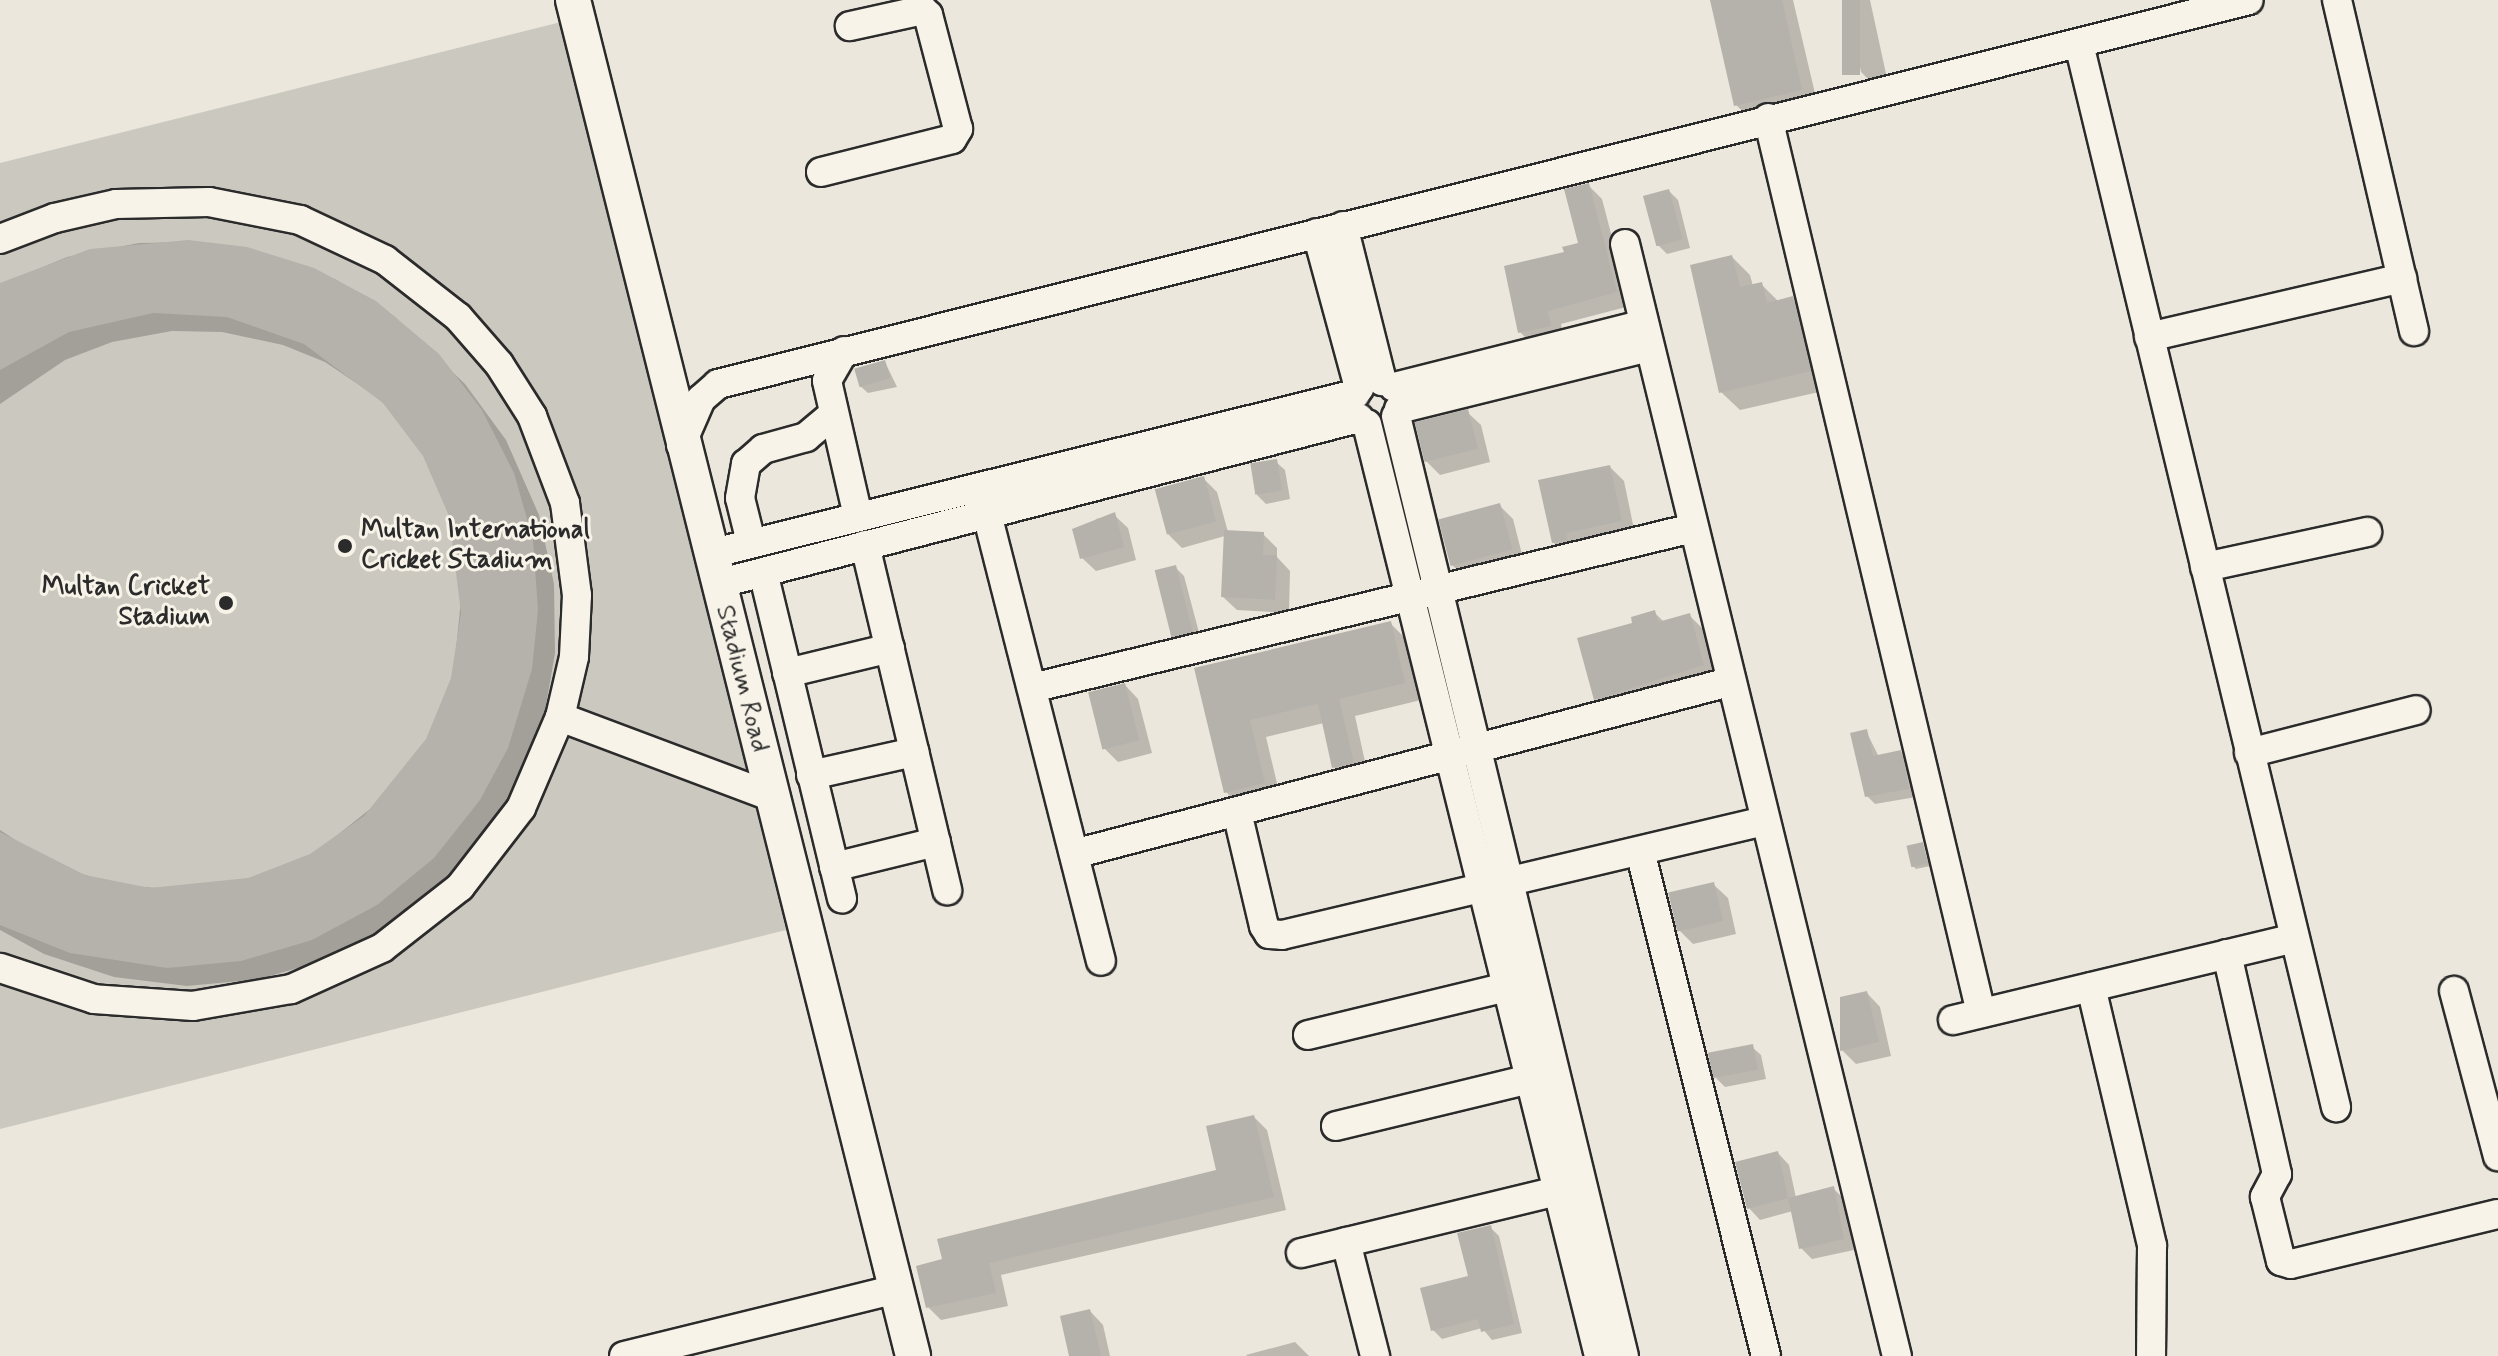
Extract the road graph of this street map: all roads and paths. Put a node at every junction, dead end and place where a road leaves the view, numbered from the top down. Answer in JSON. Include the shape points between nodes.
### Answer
{"nodes":[{"id":1,"x":573,"y":0,"type":"edge"},
{"id":2,"x":2249,"y":0,"type":"edge"},
{"id":3,"x":2337,"y":0,"type":"edge"},
{"id":4,"x":883,"y":9,"type":"edge"},
{"id":5,"x":850,"y":26,"type":"dead end"},
{"id":6,"x":2079,"y":44,"type":"junction"},
{"id":7,"x":1768,"y":118,"type":"junction"},
{"id":8,"x":821,"y":172,"type":"dead end"},
{"id":9,"x":1330,"y":230,"type":"junction"},
{"id":10,"x":0,"y":239,"type":"edge"},
{"id":11,"x":1625,"y":244,"type":"dead end"},
{"id":12,"x":2402,"y":278,"type":"junction"},
{"id":13,"x":2414,"y":331,"type":"dead end"},
{"id":14,"x":1647,"y":335,"type":"junction"},
{"id":15,"x":2149,"y":337,"type":"junction"},
{"id":16,"x":844,"y":351,"type":"junction"},
{"id":17,"x":1376,"y":402,"type":"junction"},
{"id":18,"x":833,"y":414,"type":"junction"},
{"id":19,"x":681,"y":445,"type":"junction"},
{"id":20,"x":987,"y":514,"type":"junction"},
{"id":21,"x":858,"y":516,"type":"junction"},
{"id":22,"x":1693,"y":528,"type":"junction"},
{"id":23,"x":2367,"y":532,"type":"dead end"},
{"id":24,"x":751,"y":542,"type":"junction"},
{"id":25,"x":865,"y":545,"type":"junction"},
{"id":26,"x":2205,"y":567,"type":"junction"},
{"id":27,"x":714,"y":569,"type":"junction"},
{"id":28,"x":763,"y":572,"type":"junction"},
{"id":29,"x":1424,"y":592,"type":"junction"},
{"id":30,"x":890,"y":648,"type":"junction"},
{"id":31,"x":787,"y":673,"type":"junction"},
{"id":32,"x":1729,"y":682,"type":"junction"},
{"id":33,"x":1032,"y":688,"type":"junction"},
{"id":34,"x":2416,"y":710,"type":"dead end"},
{"id":35,"x":560,"y":717,"type":"junction"},
{"id":36,"x":914,"y":752,"type":"junction"},
{"id":37,"x":1463,"y":752,"type":"junction"},
{"id":38,"x":2249,"y":753,"type":"junction"},
{"id":39,"x":811,"y":775,"type":"junction"},
{"id":40,"x":770,"y":796,"type":"junction"},
{"id":41,"x":1237,"y":812,"type":"junction"},
{"id":42,"x":1764,"y":821,"type":"junction"},
{"id":43,"x":936,"y":842,"type":"junction"},
{"id":44,"x":1640,"y":851,"type":"junction"},
{"id":45,"x":1074,"y":854,"type":"junction"},
{"id":46,"x":834,"y":867,"type":"junction"},
{"id":47,"x":1496,"y":887,"type":"junction"},
{"id":48,"x":947,"y":890,"type":"dead end"},
{"id":49,"x":842,"y":899,"type":"dead end"},
{"id":50,"x":2294,"y":938,"type":"junction"},
{"id":51,"x":2227,"y":954,"type":"junction"},
{"id":52,"x":1101,"y":961,"type":"dead end"},
{"id":53,"x":0,"y":968,"type":"edge"},
{"id":54,"x":1507,"y":987,"type":"junction"},
{"id":55,"x":2091,"y":987,"type":"junction"},
{"id":56,"x":2454,"y":991,"type":"dead end"},
{"id":57,"x":1981,"y":1013,"type":"junction"},
{"id":58,"x":1953,"y":1020,"type":"dead end"},
{"id":59,"x":1308,"y":1035,"type":"dead end"},
{"id":60,"x":1530,"y":1079,"type":"junction"},
{"id":61,"x":2336,"y":1107,"type":"dead end"},
{"id":62,"x":1336,"y":1126,"type":"dead end"},
{"id":63,"x":2498,"y":1156,"type":"edge"},
{"id":64,"x":1558,"y":1191,"type":"junction"},
{"id":65,"x":2498,"y":1214,"type":"edge"},
{"id":66,"x":1346,"y":1242,"type":"junction"},
{"id":67,"x":1301,"y":1253,"type":"dead end"},
{"id":68,"x":896,"y":1289,"type":"junction"},
{"id":69,"x":624,"y":1356,"type":"edge"},
{"id":70,"x":913,"y":1356,"type":"edge"},
{"id":71,"x":1375,"y":1356,"type":"edge"},
{"id":72,"x":1599,"y":1356,"type":"edge"},
{"id":73,"x":1624,"y":1356,"type":"edge"},
{"id":74,"x":1766,"y":1356,"type":"edge"},
{"id":75,"x":1897,"y":1356,"type":"edge"},
{"id":76,"x":2151,"y":1356,"type":"edge"}],
"edges":[{"from":1,"to":19,"type":"main road","name":"Stadium Road"},
{"from":2,"to":6,"type":"street"},
{"from":3,"to":12,"type":"street"},
{"from":4,"to":5,"type":"street"},
{"from":4,"to":8,"type":"street","via":[[923,10],[928,15],[958,129],[952,139]]},
{"from":6,"to":7,"type":"street","via":[[2059,44]]},
{"from":6,"to":15,"type":"street"},
{"from":7,"to":9,"type":"street"},
{"from":7,"to":57,"type":"street"},
{"from":9,"to":16,"type":"street"},
{"from":9,"to":17,"type":"street"},
{"from":10,"to":35,"type":"street","via":[[55,218],[116,204],[178,200],[240,206],[300,220],[358,244],[435,296],[479,340],[516,390],[545,444],[565,503],[577,595],[574,657]]},
{"from":11,"to":14,"type":"street"},
{"from":12,"to":13,"type":"street"},
{"from":12,"to":15,"type":"street"},
{"from":14,"to":17,"type":"street"},
{"from":14,"to":22,"type":"street"},
{"from":15,"to":26,"type":"street"},
{"from":16,"to":18,"type":"street","via":[[827,381]]},
{"from":16,"to":19,"type":"street","via":[[718,384],[701,399]]},
{"from":17,"to":20,"type":"street"},
{"from":17,"to":21,"type":"street"},
{"from":17,"to":29,"type":"street"},
{"from":18,"to":21,"type":"street"},
{"from":18,"to":24,"type":"street","via":[[806,437],[763,449],[746,464],[740,498]]},
{"from":19,"to":27,"type":"main road","name":"Stadium Road"},
{"from":20,"to":25,"type":"street"},
{"from":20,"to":33,"type":"street"},
{"from":21,"to":24,"type":"street"},
{"from":22,"to":29,"type":"street"},
{"from":22,"to":32,"type":"street"},
{"from":23,"to":26,"type":"street"},
{"from":24,"to":27,"type":"street"},
{"from":25,"to":28,"type":"street"},
{"from":25,"to":30,"type":"street"},
{"from":26,"to":38,"type":"street"},
{"from":27,"to":28,"type":"street"},
{"from":27,"to":40,"type":"main road","name":"Stadium Road"},
{"from":28,"to":31,"type":"street"},
{"from":29,"to":33,"type":"street"},
{"from":29,"to":37,"type":"street"},
{"from":30,"to":31,"type":"street"},
{"from":30,"to":36,"type":"street"},
{"from":31,"to":39,"type":"street"},
{"from":32,"to":37,"type":"street"},
{"from":32,"to":42,"type":"street"},
{"from":33,"to":45,"type":"street"},
{"from":34,"to":38,"type":"street"},
{"from":35,"to":40,"type":"street"},
{"from":35,"to":53,"type":"street","via":[[521,808],[482,862],[409,930],[342,969],[259,997],[160,1006],[61,991]]},
{"from":36,"to":39,"type":"street"},
{"from":36,"to":43,"type":"street"},
{"from":37,"to":41,"type":"street"},
{"from":37,"to":47,"type":"street"},
{"from":38,"to":50,"type":"street"},
{"from":39,"to":46,"type":"street"},
{"from":40,"to":68,"type":"main road","name":"Stadium Road"},
{"from":41,"to":45,"type":"street"},
{"from":41,"to":47,"type":"street","via":[[1269,934]]},
{"from":42,"to":44,"type":"street"},
{"from":42,"to":75,"type":"street"},
{"from":43,"to":46,"type":"street"},
{"from":43,"to":48,"type":"street"},
{"from":44,"to":47,"type":"street"},
{"from":44,"to":74,"type":"street"},
{"from":45,"to":52,"type":"street"},
{"from":46,"to":49,"type":"street"},
{"from":47,"to":54,"type":"street"},
{"from":47,"to":73,"type":"street"},
{"from":50,"to":51,"type":"street"},
{"from":50,"to":61,"type":"street"},
{"from":51,"to":55,"type":"street"},
{"from":51,"to":65,"type":"street","via":[[2277,1174],[2265,1197],[2281,1261],[2291,1264]]},
{"from":54,"to":59,"type":"street"},
{"from":54,"to":60,"type":"street"},
{"from":55,"to":57,"type":"street"},
{"from":55,"to":76,"type":"street","via":[[2152,1246]]},
{"from":56,"to":63,"type":"street"},
{"from":57,"to":58,"type":"street"},
{"from":60,"to":62,"type":"street"},
{"from":60,"to":64,"type":"street"},
{"from":64,"to":66,"type":"street"},
{"from":64,"to":72,"type":"street"},
{"from":66,"to":67,"type":"street"},
{"from":66,"to":71,"type":"street"},
{"from":68,"to":69,"type":"street"},
{"from":68,"to":70,"type":"main road","name":"Stadium Road"}]}
